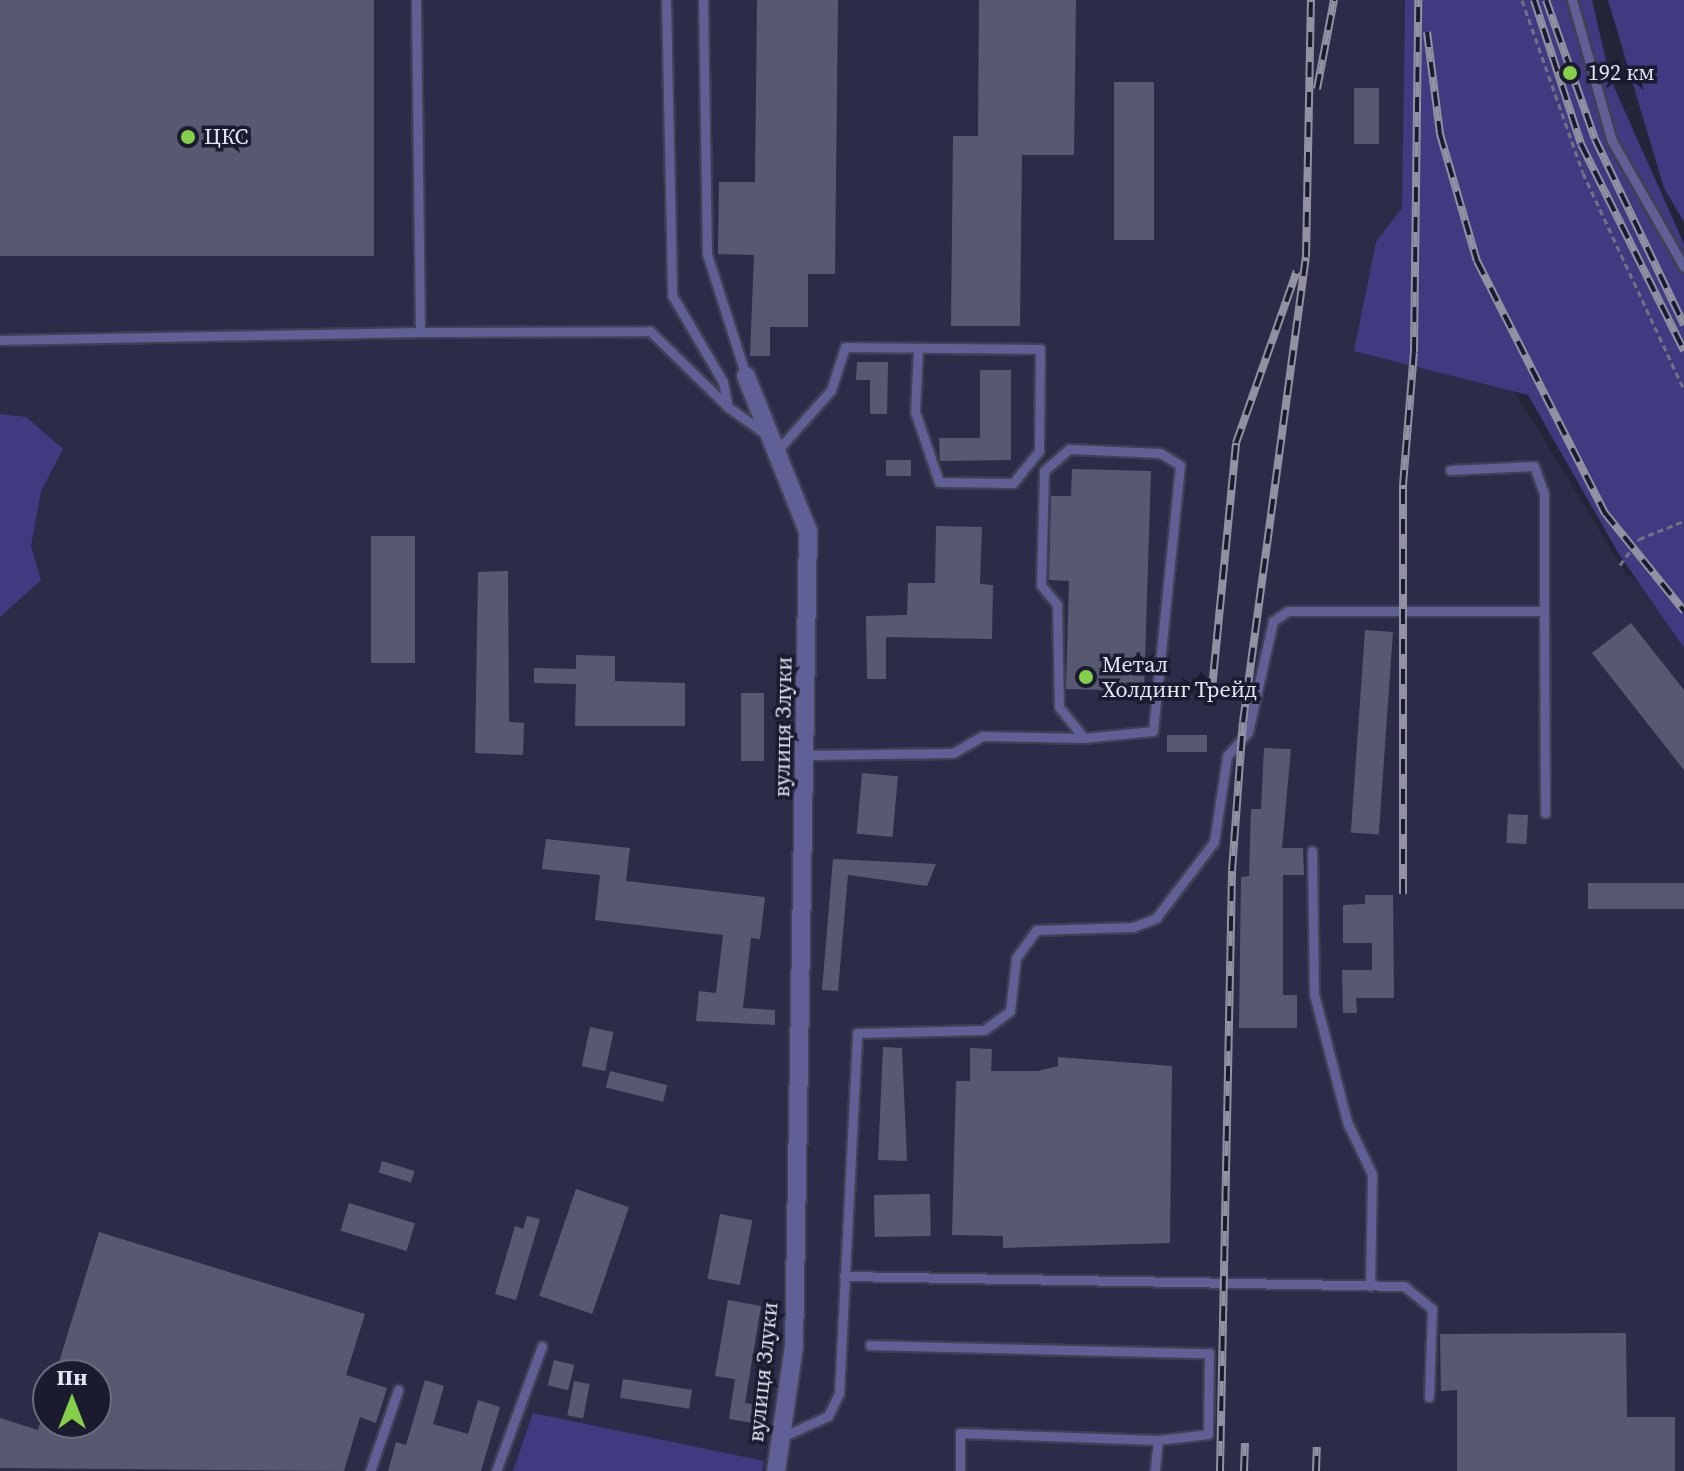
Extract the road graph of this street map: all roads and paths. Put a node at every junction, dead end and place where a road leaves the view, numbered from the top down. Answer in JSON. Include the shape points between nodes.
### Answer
{"nodes":[{"id":1,"x":416,"y":0,"type":"edge"},
{"id":2,"x":666,"y":0,"type":"edge"},
{"id":3,"x":703,"y":0,"type":"edge"},
{"id":4,"x":1522,"y":0,"type":"edge"},
{"id":5,"x":1572,"y":0,"type":"edge"},
{"id":6,"x":1684,"y":267,"type":"edge"},
{"id":7,"x":420,"y":332,"type":"junction"},
{"id":8,"x":0,"y":340,"type":"edge"},
{"id":9,"x":918,"y":349,"type":"junction"},
{"id":10,"x":746,"y":376,"type":"joint"},
{"id":11,"x":1684,"y":390,"type":"edge"},
{"id":12,"x":728,"y":407,"type":"junction"},
{"id":13,"x":773,"y":445,"type":"junction"},
{"id":14,"x":1450,"y":470,"type":"dead end"},
{"id":15,"x":1684,"y":521,"type":"edge"},
{"id":16,"x":1620,"y":565,"type":"dead end"},
{"id":17,"x":1546,"y":609,"type":"junction"},
{"id":18,"x":1084,"y":738,"type":"junction"},
{"id":19,"x":807,"y":755,"type":"junction"},
{"id":20,"x":1545,"y":813,"type":"dead end"},
{"id":21,"x":1312,"y":851,"type":"dead end"},
{"id":22,"x":844,"y":1276,"type":"junction"},
{"id":23,"x":1370,"y":1286,"type":"junction"},
{"id":24,"x":870,"y":1345,"type":"dead end"},
{"id":25,"x":542,"y":1346,"type":"dead end"},
{"id":26,"x":398,"y":1390,"type":"dead end"},
{"id":27,"x":1429,"y":1397,"type":"dead end"},
{"id":28,"x":784,"y":1436,"type":"junction"},
{"id":29,"x":1158,"y":1440,"type":"junction"},
{"id":30,"x":370,"y":1471,"type":"edge"},
{"id":31,"x":496,"y":1471,"type":"edge"},
{"id":32,"x":776,"y":1471,"type":"edge"},
{"id":33,"x":960,"y":1471,"type":"edge"},
{"id":34,"x":1155,"y":1471,"type":"edge"}],
"edges":[{"from":1,"to":7,"type":"lane"},
{"from":2,"to":12,"type":"lane","via":[[672,295],[723,382]]},
{"from":3,"to":10,"type":"lane","name":"вулиця Злуки","via":[[707,254]]},
{"from":4,"to":11,"type":"path","via":[[1583,173]]},
{"from":5,"to":6,"type":"lane","via":[[1612,141]]},
{"from":7,"to":8,"type":"lane"},
{"from":7,"to":12,"type":"lane","via":[[650,331]]},
{"from":9,"to":9,"type":"lane","via":[[915,412],[939,482],[1013,483],[1039,451],[1040,349]]},
{"from":9,"to":13,"type":"lane","via":[[845,347],[831,390]]},
{"from":10,"to":13,"type":"street","name":"вулиця Злуки"},
{"from":12,"to":13,"type":"lane"},
{"from":13,"to":19,"type":"street","name":"вулиця Злуки","via":[[808,531]]},
{"from":14,"to":17,"type":"lane","via":[[1534,466],[1544,494]]},
{"from":15,"to":16,"type":"path","via":[[1639,539]]},
{"from":17,"to":20,"type":"lane"},
{"from":17,"to":22,"type":"lane","via":[[1288,611],[1273,621],[1248,732],[1227,756],[1214,842],[1156,918],[1133,927],[1036,930],[1016,958],[1010,1011],[984,1030],[857,1033]]},
{"from":18,"to":18,"type":"lane","via":[[1059,707],[1057,605],[1041,585],[1044,471],[1069,449],[1160,453],[1180,465],[1153,731]]},
{"from":18,"to":19,"type":"lane","via":[[983,736],[953,753]]},
{"from":19,"to":28,"type":"street","name":"вулиця Злуки","via":[[794,1346]]},
{"from":21,"to":23,"type":"lane","via":[[1314,994],[1342,1108],[1372,1174]]},
{"from":22,"to":23,"type":"lane"},
{"from":22,"to":28,"type":"lane","via":[[836,1406],[813,1426]]},
{"from":23,"to":27,"type":"lane","via":[[1404,1286],[1432,1309]]},
{"from":24,"to":29,"type":"lane","via":[[1209,1353],[1208,1434]]},
{"from":25,"to":31,"type":"lane"},
{"from":26,"to":30,"type":"lane"},
{"from":28,"to":32,"type":"street","name":"вулиця Злуки"},
{"from":29,"to":33,"type":"lane","via":[[960,1433]]},
{"from":29,"to":34,"type":"lane"}]}
